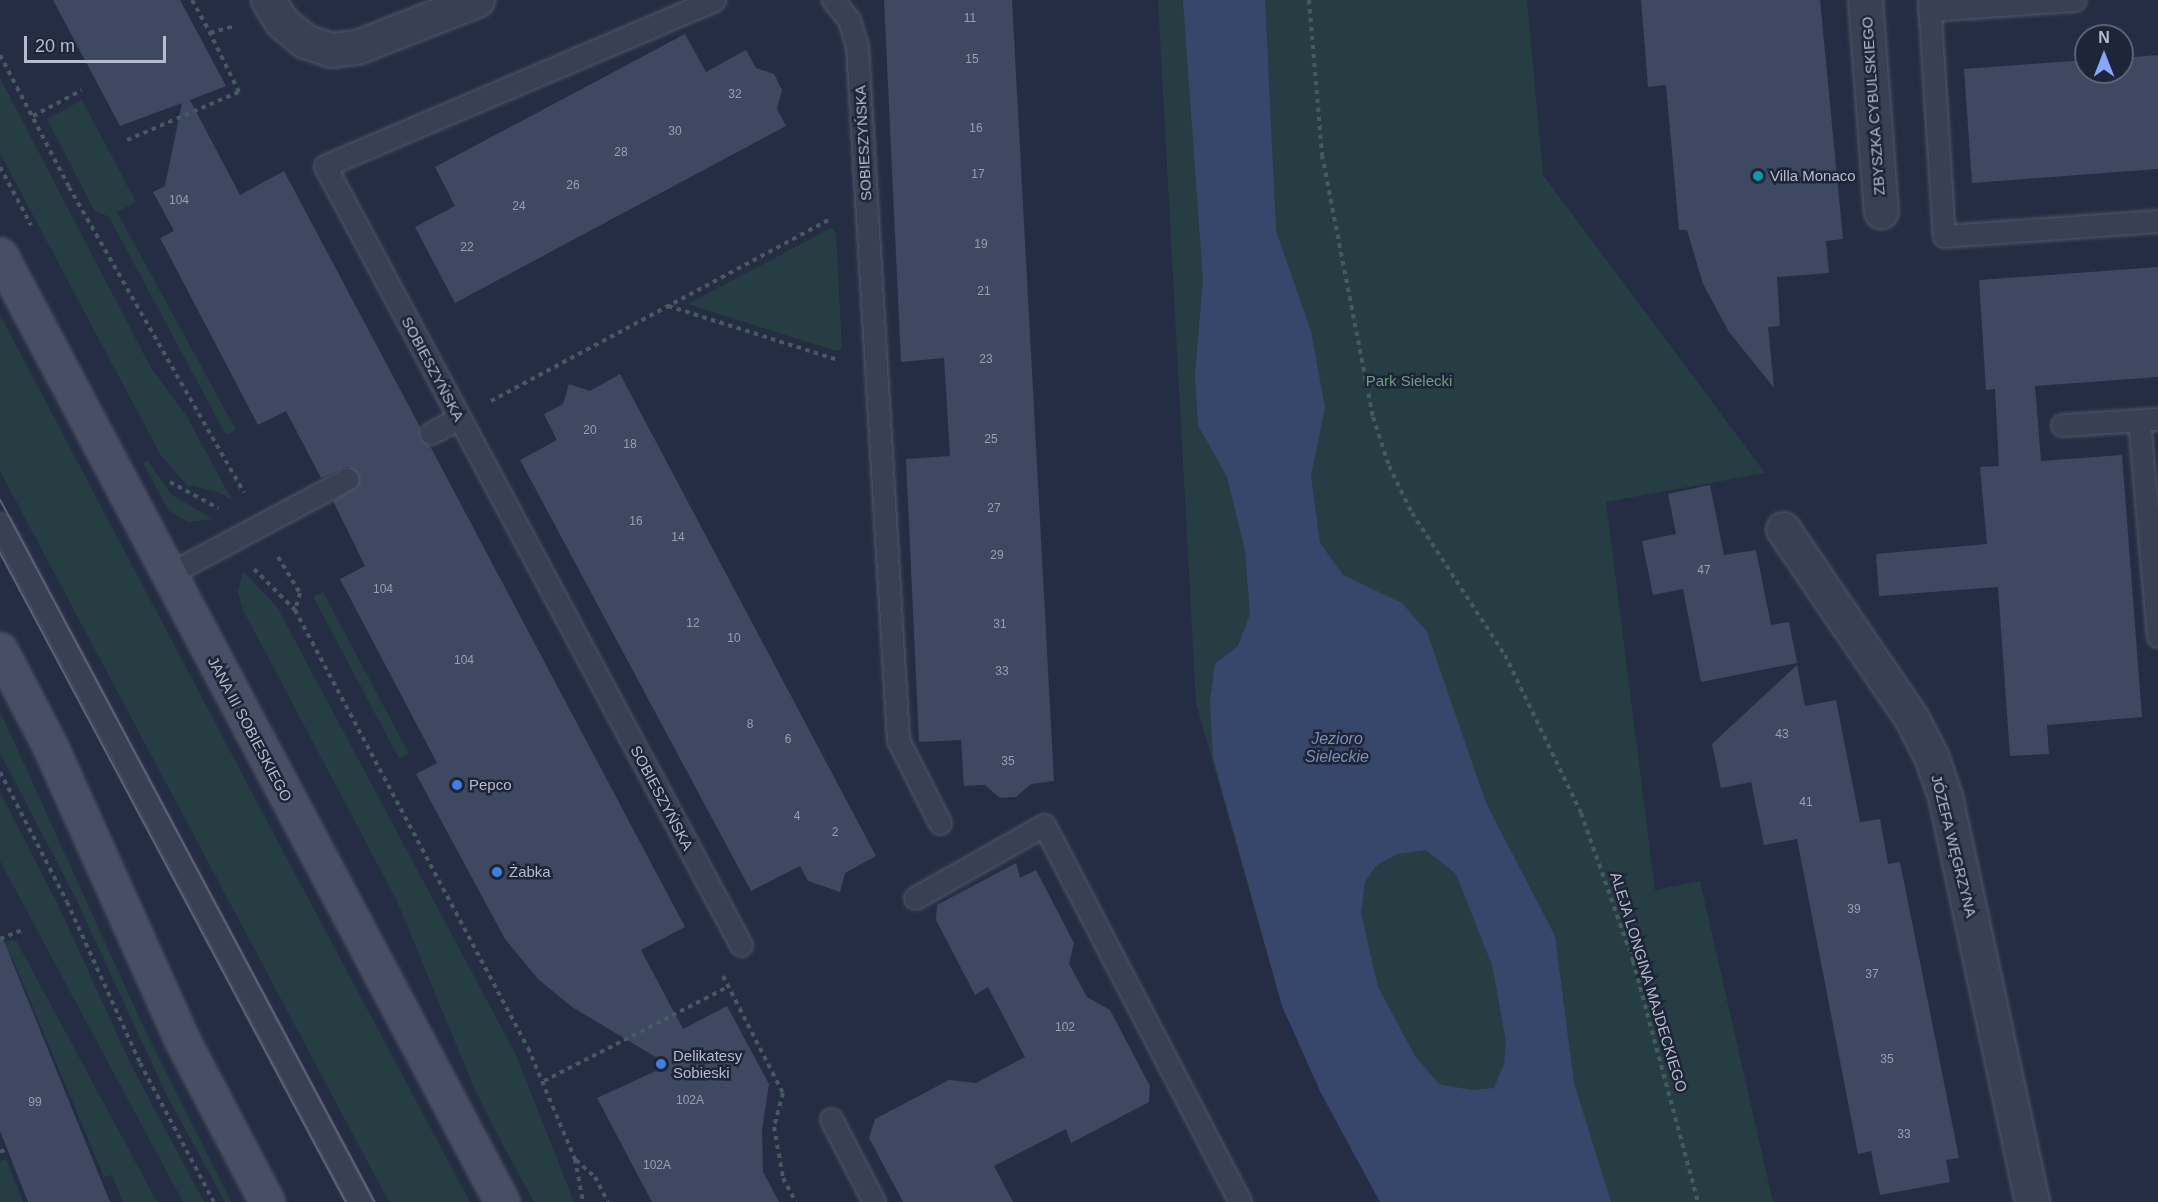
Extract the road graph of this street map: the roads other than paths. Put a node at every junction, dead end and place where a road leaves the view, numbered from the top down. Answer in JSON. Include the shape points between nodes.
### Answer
{"nodes":[{"id":1,"x":268,"y":0,"type":"edge"},
{"id":2,"x":477,"y":0,"type":"edge"},
{"id":3,"x":714,"y":0,"type":"edge"},
{"id":4,"x":833,"y":0,"type":"edge"},
{"id":5,"x":1865,"y":0,"type":"edge"},
{"id":6,"x":2075,"y":0,"type":"edge"},
{"id":7,"x":1929,"y":5,"type":"edge"},
{"id":8,"x":1881,"y":211,"type":"dead end"},
{"id":9,"x":2158,"y":220,"type":"edge"},
{"id":10,"x":0,"y":255,"type":"edge"},
{"id":11,"x":459,"y":418,"type":"junction"},
{"id":12,"x":2148,"y":419,"type":"edge"},
{"id":13,"x":2062,"y":424,"type":"dead end"},
{"id":14,"x":431,"y":433,"type":"dead end"},
{"id":15,"x":348,"y":479,"type":"dead end"},
{"id":16,"x":0,"y":524,"type":"edge"},
{"id":17,"x":1783,"y":529,"type":"dead end"},
{"id":18,"x":170,"y":574,"type":"junction"},
{"id":19,"x":2158,"y":636,"type":"edge"},
{"id":20,"x":0,"y":650,"type":"edge"},
{"id":21,"x":940,"y":823,"type":"dead end"},
{"id":22,"x":915,"y":898,"type":"dead end"},
{"id":23,"x":741,"y":945,"type":"road end"},
{"id":24,"x":831,"y":1119,"type":"dead end"},
{"id":25,"x":267,"y":1202,"type":"edge"},
{"id":26,"x":360,"y":1202,"type":"edge"},
{"id":27,"x":502,"y":1202,"type":"edge"},
{"id":28,"x":874,"y":1202,"type":"edge"},
{"id":29,"x":1240,"y":1202,"type":"edge"},
{"id":30,"x":2032,"y":1202,"type":"edge"}],
"edges":[{"from":1,"to":2,"type":"street","via":[[282,22],[305,41],[331,50],[357,47]]},
{"from":3,"to":11,"type":"lane","name":"SOBIESZYŃSKA","via":[[325,166]]},
{"from":4,"to":21,"type":"lane","name":"SOBIESZYŃSKA","via":[[849,20],[857,46],[898,740]]},
{"from":5,"to":8,"type":"street","name":"ZBYSZKA CYBULSKIEGO"},
{"from":6,"to":7,"type":"lane"},
{"from":7,"to":9,"type":"lane","via":[[1944,236]]},
{"from":10,"to":18,"type":"main road","name":"JANA III SOBIESKIEGO"},
{"from":11,"to":14,"type":"lane"},
{"from":11,"to":23,"type":"lane","name":"SOBIESZYŃSKA"},
{"from":12,"to":13,"type":"lane"},
{"from":12,"to":19,"type":"lane"},
{"from":15,"to":18,"type":"lane"},
{"from":16,"to":26,"type":"lane"},
{"from":17,"to":30,"type":"street","name":"JÓZEFA WĘGRZYNA","via":[[1912,719],[1931,756],[1945,795]]},
{"from":18,"to":27,"type":"main road","name":"JANA III SOBIESKIEGO"},
{"from":20,"to":25,"type":"main road","via":[[50,746],[181,1038]]},
{"from":22,"to":29,"type":"lane","via":[[1044,825]]},
{"from":24,"to":28,"type":"lane"}]}
